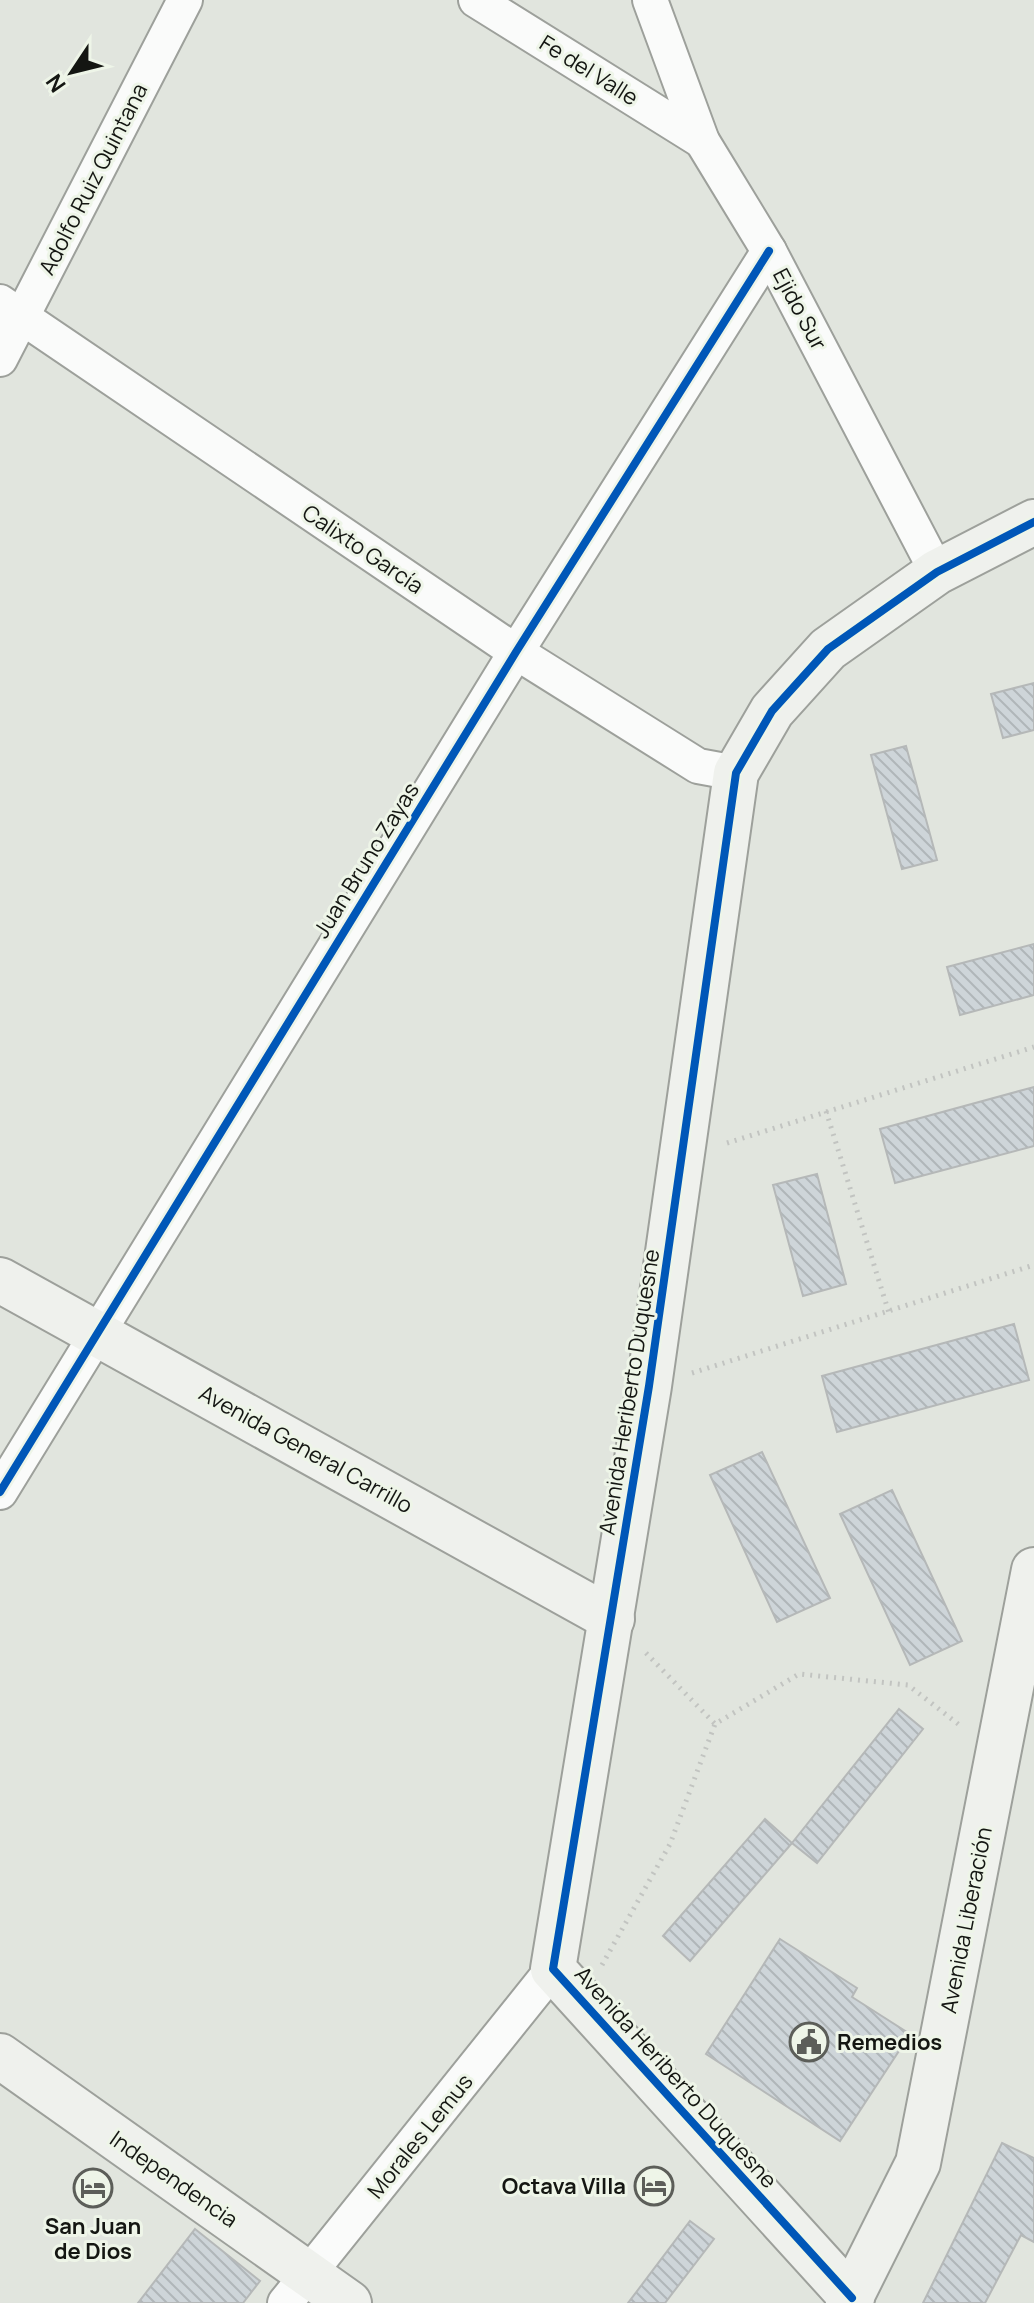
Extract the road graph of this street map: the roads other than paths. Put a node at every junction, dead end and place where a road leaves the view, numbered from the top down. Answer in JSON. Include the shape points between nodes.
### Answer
{"nodes":[{"id":1,"x":185,"y":0,"type":"edge"},
{"id":2,"x":476,"y":0,"type":"edge"},
{"id":3,"x":650,"y":0,"type":"edge"},
{"id":4,"x":702,"y":141,"type":"junction"},
{"id":5,"x":769,"y":251,"type":"junction"},
{"id":6,"x":11,"y":310,"type":"edge"},
{"id":7,"x":0,"y":359,"type":"edge"},
{"id":8,"x":1034,"y":522,"type":"edge"},
{"id":9,"x":937,"y":572,"type":"junction"},
{"id":10,"x":516,"y":652,"type":"junction"},
{"id":11,"x":736,"y":773,"type":"junction"},
{"id":12,"x":0,"y":1280,"type":"edge"},
{"id":13,"x":96,"y":1332,"type":"junction"},
{"id":14,"x":0,"y":1492,"type":"edge"},
{"id":15,"x":1034,"y":1570,"type":"edge"},
{"id":16,"x":612,"y":1619,"type":"junction"},
{"id":17,"x":553,"y":1969,"type":"junction"},
{"id":18,"x":0,"y":2056,"type":"edge"},
{"id":19,"x":297,"y":2289,"type":"edge"},
{"id":20,"x":850,"y":2300,"type":"edge"},
{"id":21,"x":349,"y":2303,"type":"edge"}],
"edges":[{"from":1,"to":6,"type":"street","name":"Adolfo Ruiz Quintana"},
{"from":2,"to":4,"type":"street","name":"Fe del Valle"},
{"from":3,"to":4,"type":"street","name":"Ejido Sur"},
{"from":4,"to":5,"type":"street","name":"Ejido Sur"},
{"from":5,"to":9,"type":"street","name":"Ejido Sur"},
{"from":5,"to":10,"type":"street","name":"Juan Bruno Zayas"},
{"from":6,"to":7,"type":"street","name":"Adolfo Ruiz Quintana"},
{"from":6,"to":10,"type":"street","name":"Calixto García"},
{"from":8,"to":9,"type":"street","name":"Avenida Heriberto Duquesne"},
{"from":9,"to":11,"type":"street","name":"Avenida Heriberto Duquesne","via":[[828,649],[772,711]]},
{"from":10,"to":11,"type":"street","name":"Calixto García","via":[[698,766]]},
{"from":10,"to":13,"type":"street","name":"Juan Bruno Zayas"},
{"from":11,"to":16,"type":"street","name":"Avenida Heriberto Duquesne","via":[[684,1157]]},
{"from":12,"to":13,"type":"street","name":"Avenida General Carrillo"},
{"from":13,"to":14,"type":"street","name":"Juan Bruno Zayas"},
{"from":13,"to":16,"type":"street","name":"Avenida General Carrillo"},
{"from":15,"to":20,"type":"street","name":"Avenida Liberación","via":[[918,2163]]},
{"from":16,"to":17,"type":"street","name":"Avenida Heriberto Duquesne"},
{"from":17,"to":19,"type":"street","name":"Morales Lemus"},
{"from":17,"to":20,"type":"street","name":"Avenida Heriberto Duquesne"},
{"from":18,"to":19,"type":"street","name":"Independencia"},
{"from":19,"to":21,"type":"street","name":"Independencia"}]}
